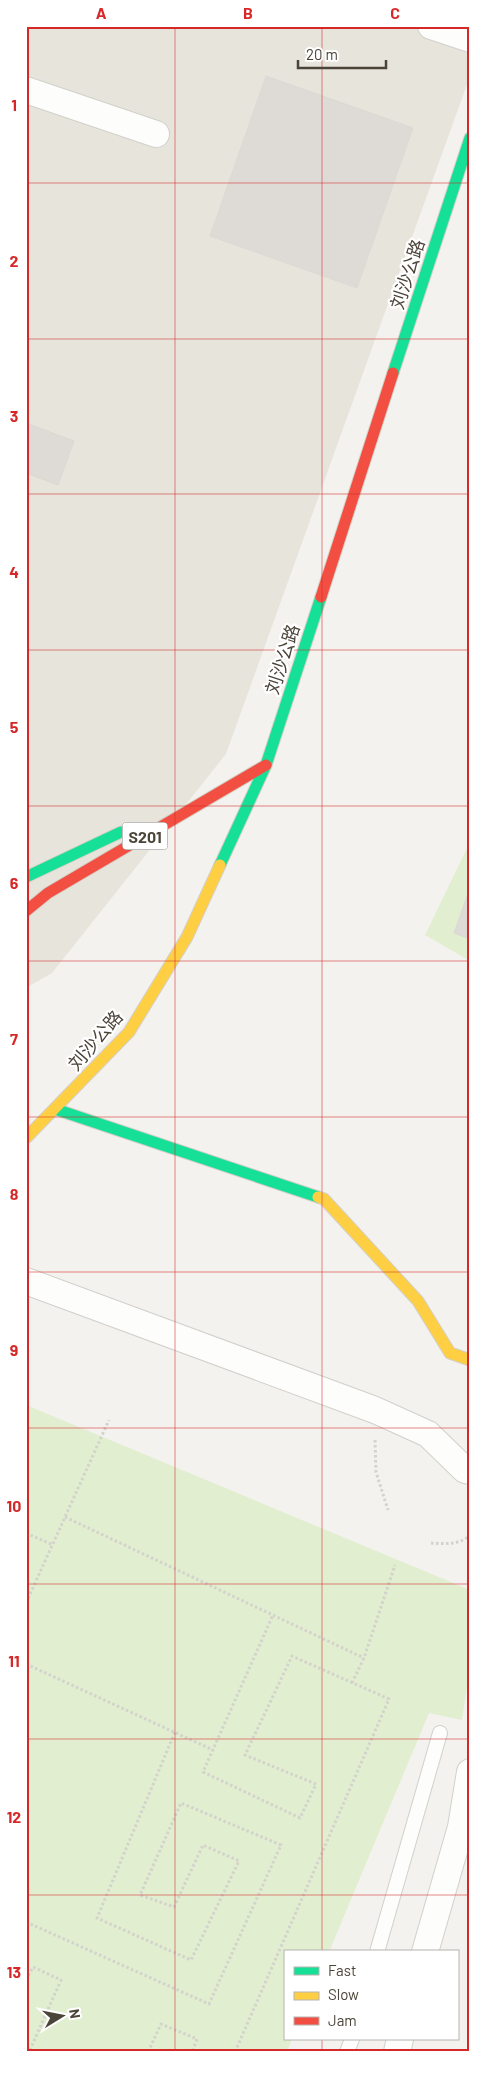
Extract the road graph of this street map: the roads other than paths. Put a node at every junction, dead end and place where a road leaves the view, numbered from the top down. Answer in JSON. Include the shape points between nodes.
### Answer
{"nodes":[{"id":1,"x":431,"y":26,"type":"edge"},
{"id":2,"x":470,"y":39,"type":"edge"},
{"id":3,"x":26,"y":90,"type":"edge"},
{"id":4,"x":156,"y":134,"type":"dead end"},
{"id":5,"x":470,"y":138,"type":"edge"},
{"id":6,"x":266,"y":765,"type":"junction"},
{"id":7,"x":157,"y":815,"type":"dead end"},
{"id":8,"x":130,"y":828,"type":"dead end"},
{"id":9,"x":26,"y":877,"type":"edge"},
{"id":10,"x":26,"y":911,"type":"edge"},
{"id":11,"x":55,"y":1109,"type":"junction"},
{"id":12,"x":26,"y":1138,"type":"edge"},
{"id":13,"x":26,"y":1281,"type":"edge"},
{"id":14,"x":470,"y":1360,"type":"edge"},
{"id":15,"x":470,"y":1471,"type":"edge"},
{"id":16,"x":440,"y":1733,"type":"dead end"},
{"id":17,"x":470,"y":1772,"type":"edge"},
{"id":18,"x":378,"y":1950,"type":"edge"},
{"id":19,"x":427,"y":1950,"type":"edge"},
{"id":20,"x":352,"y":2040,"type":"edge"},
{"id":21,"x":347,"y":2052,"type":"edge"}],
"edges":[{"from":1,"to":2,"type":"street"},
{"from":3,"to":4,"type":"street"},
{"from":5,"to":6,"type":"main road","name":"刘沙公路"},
{"from":6,"to":7,"type":"main road","number":"S201"},
{"from":6,"to":10,"type":"main road","number":"S201","via":[[48,893]]},
{"from":6,"to":11,"type":"main road","name":"刘沙公路","via":[[188,937],[128,1032]]},
{"from":8,"to":9,"type":"main road","number":"S201"},
{"from":11,"to":12,"type":"main road","name":"刘沙公路"},
{"from":11,"to":14,"type":"main road","via":[[324,1199],[418,1301],[450,1353]]},
{"from":13,"to":15,"type":"street","via":[[375,1410],[428,1434],[465,1470]]},
{"from":16,"to":18,"type":"lane"},
{"from":17,"to":19,"type":"street","via":[[461,1827]]},
{"from":20,"to":21,"type":"lane"}]}
